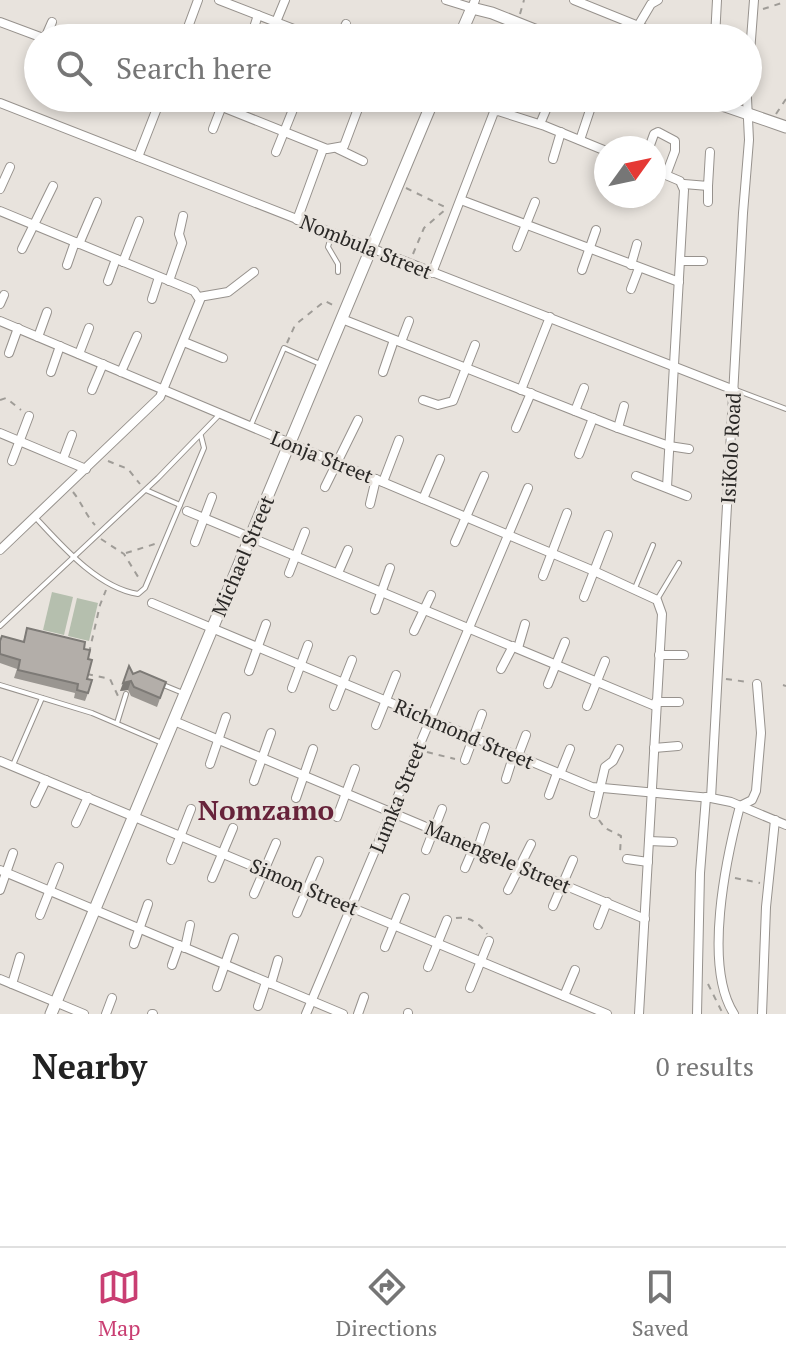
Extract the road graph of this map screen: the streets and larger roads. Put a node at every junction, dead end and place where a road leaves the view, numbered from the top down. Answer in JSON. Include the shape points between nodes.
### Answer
{"nodes":[{"id":1,"x":198,"y":0,"type":"edge"},
{"id":2,"x":219,"y":0,"type":"edge"},
{"id":3,"x":285,"y":0,"type":"edge"},
{"id":4,"x":446,"y":0,"type":"edge"},
{"id":5,"x":574,"y":0,"type":"edge"},
{"id":6,"x":658,"y":0,"type":"edge"},
{"id":7,"x":717,"y":0,"type":"edge"},
{"id":8,"x":754,"y":0,"type":"edge"},
{"id":9,"x":474,"y":4,"type":"edge"},
{"id":10,"x":598,"y":5,"type":"edge"},
{"id":11,"x":258,"y":15,"type":"junction"},
{"id":12,"x":0,"y":22,"type":"edge"},
{"id":13,"x":276,"y":22,"type":"junction"},
{"id":14,"x":189,"y":24,"type":"edge"},
{"id":15,"x":255,"y":24,"type":"edge"},
{"id":16,"x":281,"y":24,"type":"edge"},
{"id":17,"x":465,"y":24,"type":"edge"},
{"id":18,"x":517,"y":24,"type":"edge"},
{"id":19,"x":634,"y":24,"type":"edge"},
{"id":20,"x":639,"y":24,"type":"edge"},
{"id":21,"x":716,"y":24,"type":"edge"},
{"id":22,"x":753,"y":24,"type":"edge"},
{"id":23,"x":24,"y":31,"type":"edge"},
{"id":24,"x":0,"y":103,"type":"edge"},
{"id":25,"x":156,"y":112,"type":"edge"},
{"id":26,"x":219,"y":112,"type":"edge"},
{"id":27,"x":244,"y":112,"type":"edge"},
{"id":28,"x":292,"y":112,"type":"edge"},
{"id":29,"x":356,"y":112,"type":"edge"},
{"id":30,"x":428,"y":112,"type":"edge"},
{"id":31,"x":494,"y":112,"type":"edge"},
{"id":32,"x":501,"y":112,"type":"edge"},
{"id":33,"x":545,"y":112,"type":"edge"},
{"id":34,"x":589,"y":112,"type":"edge"},
{"id":35,"x":745,"y":112,"type":"edge"},
{"id":36,"x":748,"y":113,"type":"junction"},
{"id":37,"x":540,"y":124,"type":"junction"},
{"id":38,"x":780,"y":125,"type":"edge"},
{"id":39,"x":213,"y":129,"type":"dead end"},
{"id":40,"x":285,"y":131,"type":"junction"},
{"id":41,"x":561,"y":132,"type":"junction"},
{"id":42,"x":666,"y":136,"type":"edge"},
{"id":43,"x":580,"y":140,"type":"junction"},
{"id":44,"x":594,"y":146,"type":"edge"},
{"id":45,"x":341,"y":148,"type":"junction"},
{"id":46,"x":323,"y":149,"type":"junction"},
{"id":47,"x":276,"y":152,"type":"dead end"},
{"id":48,"x":710,"y":152,"type":"dead end"},
{"id":49,"x":138,"y":157,"type":"junction"},
{"id":50,"x":553,"y":159,"type":"dead end"},
{"id":51,"x":363,"y":161,"type":"dead end"},
{"id":52,"x":10,"y":167,"type":"dead end"},
{"id":53,"x":666,"y":175,"type":"joint"},
{"id":54,"x":684,"y":184,"type":"junction"},
{"id":55,"x":53,"y":186,"type":"dead end"},
{"id":56,"x":708,"y":186,"type":"junction"},
{"id":57,"x":0,"y":189,"type":"edge"},
{"id":58,"x":461,"y":200,"type":"junction"},
{"id":59,"x":97,"y":202,"type":"dead end"},
{"id":60,"x":535,"y":202,"type":"dead end"},
{"id":61,"x":708,"y":202,"type":"dead end"},
{"id":62,"x":0,"y":211,"type":"edge"},
{"id":63,"x":183,"y":216,"type":"dead end"},
{"id":64,"x":297,"y":220,"type":"junction"},
{"id":65,"x":139,"y":221,"type":"dead end"},
{"id":66,"x":35,"y":225,"type":"junction"},
{"id":67,"x":526,"y":225,"type":"junction"},
{"id":68,"x":596,"y":230,"type":"dead end"},
{"id":69,"x":77,"y":243,"type":"junction"},
{"id":70,"x":637,"y":244,"type":"dead end"},
{"id":71,"x":517,"y":247,"type":"dead end"},
{"id":72,"x":371,"y":248,"type":"junction"},
{"id":73,"x":22,"y":249,"type":"dead end"},
{"id":74,"x":588,"y":249,"type":"junction"},
{"id":75,"x":119,"y":261,"type":"junction"},
{"id":76,"x":680,"y":261,"type":"junction"},
{"id":77,"x":703,"y":261,"type":"dead end"},
{"id":78,"x":67,"y":265,"type":"dead end"},
{"id":79,"x":635,"y":267,"type":"junction"},
{"id":80,"x":582,"y":270,"type":"dead end"},
{"id":81,"x":254,"y":272,"type":"dead end"},
{"id":82,"x":432,"y":273,"type":"junction"},
{"id":83,"x":159,"y":277,"type":"junction"},
{"id":84,"x":108,"y":281,"type":"dead end"},
{"id":85,"x":169,"y":281,"type":"junction"},
{"id":86,"x":679,"y":282,"type":"junction"},
{"id":87,"x":631,"y":289,"type":"dead end"},
{"id":88,"x":199,"y":297,"type":"junction"},
{"id":89,"x":152,"y":299,"type":"dead end"},
{"id":90,"x":47,"y":312,"type":"dead end"},
{"id":91,"x":343,"y":314,"type":"junction"},
{"id":92,"x":550,"y":317,"type":"junction"},
{"id":93,"x":0,"y":321,"type":"edge"},
{"id":94,"x":409,"y":321,"type":"dead end"},
{"id":95,"x":18,"y":328,"type":"junction"},
{"id":96,"x":89,"y":328,"type":"dead end"},
{"id":97,"x":137,"y":336,"type":"dead end"},
{"id":98,"x":38,"y":337,"type":"junction"},
{"id":99,"x":397,"y":341,"type":"junction"},
{"id":100,"x":184,"y":342,"type":"junction"},
{"id":101,"x":475,"y":345,"type":"dead end"},
{"id":102,"x":60,"y":346,"type":"junction"},
{"id":103,"x":9,"y":353,"type":"dead end"},
{"id":104,"x":79,"y":354,"type":"junction"},
{"id":105,"x":223,"y":358,"type":"dead end"},
{"id":106,"x":103,"y":364,"type":"junction"},
{"id":107,"x":674,"y":366,"type":"junction"},
{"id":108,"x":466,"y":368,"type":"junction"},
{"id":109,"x":51,"y":372,"type":"dead end"},
{"id":110,"x":121,"y":372,"type":"junction"},
{"id":111,"x":383,"y":372,"type":"dead end"},
{"id":112,"x":584,"y":388,"type":"dead end"},
{"id":113,"x":92,"y":390,"type":"dead end"},
{"id":114,"x":164,"y":390,"type":"junction"},
{"id":115,"x":734,"y":390,"type":"junction"},
{"id":116,"x":526,"y":392,"type":"junction"},
{"id":117,"x":423,"y":400,"type":"dead end"},
{"id":118,"x":624,"y":406,"type":"dead end"},
{"id":119,"x":575,"y":411,"type":"junction"},
{"id":120,"x":29,"y":416,"type":"road end"},
{"id":121,"x":593,"y":418,"type":"junction"},
{"id":122,"x":358,"y":420,"type":"dead end"},
{"id":123,"x":516,"y":428,"type":"dead end"},
{"id":124,"x":618,"y":428,"type":"junction"},
{"id":125,"x":0,"y":433,"type":"edge"},
{"id":126,"x":72,"y":435,"type":"dead end"},
{"id":127,"x":399,"y":440,"type":"dead end"},
{"id":128,"x":20,"y":441,"type":"junction"},
{"id":129,"x":290,"y":444,"type":"junction"},
{"id":130,"x":669,"y":446,"type":"junction"},
{"id":131,"x":689,"y":449,"type":"dead end"},
{"id":132,"x":579,"y":454,"type":"dead end"},
{"id":133,"x":63,"y":459,"type":"junction"},
{"id":134,"x":440,"y":459,"type":"dead end"},
{"id":135,"x":12,"y":461,"type":"dead end"},
{"id":136,"x":337,"y":464,"type":"junction"},
{"id":137,"x":86,"y":469,"type":"junction"},
{"id":138,"x":484,"y":476,"type":"dead end"},
{"id":139,"x":636,"y":476,"type":"dead end"},
{"id":140,"x":380,"y":481,"type":"junction"},
{"id":141,"x":325,"y":487,"type":"dead end"},
{"id":142,"x":667,"y":487,"type":"junction"},
{"id":143,"x":528,"y":488,"type":"dead end"},
{"id":144,"x":687,"y":496,"type":"dead end"},
{"id":145,"x":212,"y":497,"type":"dead end"},
{"id":146,"x":423,"y":499,"type":"junction"},
{"id":147,"x":370,"y":504,"type":"dead end"},
{"id":148,"x":184,"y":508,"type":"road end"},
{"id":149,"x":567,"y":513,"type":"dead end"},
{"id":150,"x":466,"y":517,"type":"junction"},
{"id":151,"x":204,"y":518,"type":"junction"},
{"id":152,"x":305,"y":532,"type":"dead end"},
{"id":153,"x":508,"y":535,"type":"junction"},
{"id":154,"x":608,"y":535,"type":"dead end"},
{"id":155,"x":251,"y":537,"type":"junction"},
{"id":156,"x":195,"y":542,"type":"dead end"},
{"id":157,"x":455,"y":542,"type":"dead end"},
{"id":158,"x":2,"y":545,"type":"edge"},
{"id":159,"x":348,"y":550,"type":"dead end"},
{"id":160,"x":551,"y":552,"type":"junction"},
{"id":161,"x":296,"y":556,"type":"junction"},
{"id":162,"x":390,"y":568,"type":"dead end"},
{"id":163,"x":594,"y":571,"type":"junction"},
{"id":164,"x":289,"y":573,"type":"dead end"},
{"id":165,"x":338,"y":573,"type":"junction"},
{"id":166,"x":543,"y":576,"type":"dead end"},
{"id":167,"x":381,"y":591,"type":"junction"},
{"id":168,"x":431,"y":595,"type":"dead end"},
{"id":169,"x":584,"y":597,"type":"dead end"},
{"id":170,"x":152,"y":603,"type":"dead end"},
{"id":171,"x":424,"y":609,"type":"junction"},
{"id":172,"x":375,"y":610,"type":"dead end"},
{"id":173,"x":266,"y":624,"type":"dead end"},
{"id":174,"x":525,"y":624,"type":"dead end"},
{"id":175,"x":468,"y":627,"type":"junction"},
{"id":176,"x":212,"y":629,"type":"junction"},
{"id":177,"x":414,"y":631,"type":"dead end"},
{"id":178,"x":565,"y":642,"type":"dead end"},
{"id":179,"x":308,"y":645,"type":"dead end"},
{"id":180,"x":515,"y":647,"type":"junction"},
{"id":181,"x":257,"y":648,"type":"junction"},
{"id":182,"x":659,"y":655,"type":"junction"},
{"id":183,"x":684,"y":655,"type":"dead end"},
{"id":184,"x":352,"y":660,"type":"dead end"},
{"id":185,"x":605,"y":661,"type":"dead end"},
{"id":186,"x":556,"y":664,"type":"junction"},
{"id":187,"x":300,"y":665,"type":"junction"},
{"id":188,"x":501,"y":669,"type":"dead end"},
{"id":189,"x":249,"y":671,"type":"dead end"},
{"id":190,"x":396,"y":675,"type":"dead end"},
{"id":191,"x":596,"y":682,"type":"junction"},
{"id":192,"x":343,"y":683,"type":"junction"},
{"id":193,"x":548,"y":684,"type":"dead end"},
{"id":194,"x":757,"y":684,"type":"road end"},
{"id":195,"x":292,"y":688,"type":"dead end"},
{"id":196,"x":386,"y":701,"type":"junction"},
{"id":197,"x":679,"y":702,"type":"dead end"},
{"id":198,"x":656,"y":704,"type":"junction"},
{"id":199,"x":334,"y":706,"type":"dead end"},
{"id":200,"x":587,"y":706,"type":"dead end"},
{"id":201,"x":482,"y":714,"type":"dead end"},
{"id":202,"x":226,"y":717,"type":"dead end"},
{"id":203,"x":429,"y":719,"type":"junction"},
{"id":204,"x":174,"y":721,"type":"junction"},
{"id":205,"x":376,"y":725,"type":"dead end"},
{"id":206,"x":271,"y":733,"type":"dead end"},
{"id":207,"x":526,"y":735,"type":"dead end"},
{"id":208,"x":473,"y":737,"type":"junction"},
{"id":209,"x":218,"y":740,"type":"junction"},
{"id":210,"x":678,"y":746,"type":"dead end"},
{"id":211,"x":654,"y":748,"type":"junction"},
{"id":212,"x":313,"y":749,"type":"dead end"},
{"id":213,"x":570,"y":749,"type":"dead end"},
{"id":214,"x":619,"y":749,"type":"dead end"},
{"id":215,"x":516,"y":755,"type":"junction"},
{"id":216,"x":263,"y":759,"type":"junction"},
{"id":217,"x":465,"y":760,"type":"road end"},
{"id":218,"x":1,"y":762,"type":"edge"},
{"id":219,"x":210,"y":764,"type":"dead end"},
{"id":220,"x":355,"y":769,"type":"dead end"},
{"id":221,"x":559,"y":773,"type":"junction"},
{"id":222,"x":305,"y":776,"type":"junction"},
{"id":223,"x":506,"y":779,"type":"dead end"},
{"id":224,"x":46,"y":780,"type":"junction"},
{"id":225,"x":254,"y":781,"type":"dead end"},
{"id":226,"x":598,"y":789,"type":"junction"},
{"id":227,"x":652,"y":793,"type":"junction"},
{"id":228,"x":348,"y":794,"type":"junction"},
{"id":229,"x":549,"y":795,"type":"dead end"},
{"id":230,"x":88,"y":797,"type":"junction"},
{"id":231,"x":708,"y":797,"type":"junction"},
{"id":232,"x":296,"y":798,"type":"dead end"},
{"id":233,"x":35,"y":803,"type":"dead end"},
{"id":234,"x":740,"y":806,"type":"junction"},
{"id":235,"x":191,"y":809,"type":"dead end"},
{"id":236,"x":442,"y":809,"type":"dead end"},
{"id":237,"x":392,"y":812,"type":"junction"},
{"id":238,"x":594,"y":814,"type":"road end"},
{"id":239,"x":134,"y":816,"type":"junction"},
{"id":240,"x":337,"y":817,"type":"dead end"},
{"id":241,"x":775,"y":820,"type":"junction"},
{"id":242,"x":76,"y":823,"type":"dead end"},
{"id":243,"x":786,"y":825,"type":"edge"},
{"id":244,"x":485,"y":827,"type":"dead end"},
{"id":245,"x":233,"y":828,"type":"dead end"},
{"id":246,"x":434,"y":830,"type":"junction"},
{"id":247,"x":181,"y":836,"type":"junction"},
{"id":248,"x":649,"y":841,"type":"junction"},
{"id":249,"x":673,"y":842,"type":"dead end"},
{"id":250,"x":276,"y":843,"type":"dead end"},
{"id":251,"x":531,"y":844,"type":"dead end"},
{"id":252,"x":476,"y":847,"type":"junction"},
{"id":253,"x":426,"y":850,"type":"dead end"},
{"id":254,"x":13,"y":853,"type":"dead end"},
{"id":255,"x":223,"y":853,"type":"junction"},
{"id":256,"x":627,"y":859,"type":"road end"},
{"id":257,"x":171,"y":860,"type":"dead end"},
{"id":258,"x":573,"y":860,"type":"dead end"},
{"id":259,"x":319,"y":861,"type":"dead end"},
{"id":260,"x":648,"y":862,"type":"junction"},
{"id":261,"x":521,"y":866,"type":"junction"},
{"id":262,"x":59,"y":867,"type":"dead end"},
{"id":263,"x":465,"y":868,"type":"dead end"},
{"id":264,"x":264,"y":870,"type":"junction"},
{"id":265,"x":3,"y":871,"type":"edge"},
{"id":266,"x":212,"y":878,"type":"dead end"},
{"id":267,"x":563,"y":884,"type":"junction"},
{"id":268,"x":308,"y":889,"type":"junction"},
{"id":269,"x":0,"y":890,"type":"edge"},
{"id":270,"x":508,"y":890,"type":"dead end"},
{"id":271,"x":50,"y":891,"type":"junction"},
{"id":272,"x":254,"y":894,"type":"dead end"},
{"id":273,"x":405,"y":898,"type":"dead end"},
{"id":274,"x":607,"y":902,"type":"junction"},
{"id":275,"x":148,"y":904,"type":"dead end"},
{"id":276,"x":553,"y":906,"type":"dead end"},
{"id":277,"x":353,"y":907,"type":"junction"},
{"id":278,"x":95,"y":910,"type":"junction"},
{"id":279,"x":297,"y":913,"type":"dead end"},
{"id":280,"x":40,"y":915,"type":"dead end"},
{"id":281,"x":645,"y":919,"type":"junction"},
{"id":282,"x":447,"y":920,"type":"road end"},
{"id":283,"x":190,"y":925,"type":"dead end"},
{"id":284,"x":395,"y":925,"type":"junction"},
{"id":285,"x":598,"y":925,"type":"dead end"},
{"id":286,"x":139,"y":928,"type":"junction"},
{"id":287,"x":234,"y":938,"type":"dead end"},
{"id":288,"x":489,"y":941,"type":"road end"},
{"id":289,"x":439,"y":943,"type":"junction"},
{"id":290,"x":134,"y":944,"type":"dead end"},
{"id":291,"x":182,"y":946,"type":"junction"},
{"id":292,"x":385,"y":947,"type":"dead end"},
{"id":293,"x":20,"y":957,"type":"dead end"},
{"id":294,"x":278,"y":960,"type":"dead end"},
{"id":295,"x":481,"y":961,"type":"junction"},
{"id":296,"x":172,"y":965,"type":"dead end"},
{"id":297,"x":226,"y":965,"type":"junction"},
{"id":298,"x":428,"y":967,"type":"dead end"},
{"id":299,"x":575,"y":970,"type":"dead end"},
{"id":300,"x":0,"y":979,"type":"edge"},
{"id":301,"x":268,"y":983,"type":"junction"},
{"id":302,"x":12,"y":984,"type":"junction"},
{"id":303,"x":217,"y":987,"type":"dead end"},
{"id":304,"x":470,"y":988,"type":"dead end"},
{"id":305,"x":564,"y":996,"type":"junction"},
{"id":306,"x":364,"y":997,"type":"dead end"},
{"id":307,"x":112,"y":998,"type":"dead end"},
{"id":308,"x":312,"y":1001,"type":"junction"},
{"id":309,"x":258,"y":1006,"type":"dead end"},
{"id":310,"x":54,"y":1008,"type":"edge"},
{"id":311,"x":84,"y":1014,"type":"edge"},
{"id":312,"x":106,"y":1014,"type":"edge"},
{"id":313,"x":306,"y":1014,"type":"edge"},
{"id":314,"x":343,"y":1014,"type":"edge"},
{"id":315,"x":358,"y":1014,"type":"edge"},
{"id":316,"x":607,"y":1014,"type":"edge"},
{"id":317,"x":639,"y":1014,"type":"edge"},
{"id":318,"x":697,"y":1014,"type":"edge"},
{"id":319,"x":734,"y":1014,"type":"edge"},
{"id":320,"x":762,"y":1014,"type":"edge"}],
"edges":[{"from":1,"to":14,"type":"street"},
{"from":2,"to":11,"type":"street"},
{"from":3,"to":13,"type":"street"},
{"from":4,"to":9,"type":"street"},
{"from":5,"to":10,"type":"street"},
{"from":6,"to":20,"type":"street"},
{"from":7,"to":21,"type":"street"},
{"from":8,"to":22,"type":"street"},
{"from":9,"to":17,"type":"street"},
{"from":9,"to":18,"type":"street"},
{"from":10,"to":19,"type":"street"},
{"from":11,"to":13,"type":"street"},
{"from":11,"to":15,"type":"street"},
{"from":12,"to":23,"type":"street"},
{"from":13,"to":16,"type":"street"},
{"from":24,"to":49,"type":"street","name":"Nombula Street"},
{"from":25,"to":49,"type":"street"},
{"from":26,"to":39,"type":"street"},
{"from":27,"to":40,"type":"street"},
{"from":28,"to":40,"type":"street"},
{"from":29,"to":45,"type":"street"},
{"from":30,"to":72,"type":"street","name":"Michael Street"},
{"from":31,"to":58,"type":"street"},
{"from":32,"to":37,"type":"street"},
{"from":33,"to":37,"type":"street"},
{"from":34,"to":43,"type":"street"},
{"from":35,"to":36,"type":"street"},
{"from":36,"to":38,"type":"street"},
{"from":36,"to":115,"type":"street","name":"IsiKolo Road"},
{"from":37,"to":41,"type":"street"},
{"from":40,"to":46,"type":"street"},
{"from":40,"to":47,"type":"street"},
{"from":41,"to":43,"type":"street"},
{"from":41,"to":50,"type":"street"},
{"from":42,"to":53,"type":"street","via":[[676,142]]},
{"from":43,"to":44,"type":"street"},
{"from":45,"to":46,"type":"street"},
{"from":45,"to":51,"type":"street"},
{"from":46,"to":64,"type":"street"},
{"from":48,"to":56,"type":"street"},
{"from":49,"to":64,"type":"street","name":"Nombula Street"},
{"from":52,"to":57,"type":"street"},
{"from":53,"to":54,"type":"street"},
{"from":54,"to":56,"type":"street"},
{"from":54,"to":76,"type":"street"},
{"from":55,"to":66,"type":"street"},
{"from":56,"to":61,"type":"street"},
{"from":58,"to":67,"type":"street"},
{"from":58,"to":82,"type":"street"},
{"from":59,"to":69,"type":"street"},
{"from":60,"to":67,"type":"street"},
{"from":62,"to":66,"type":"street"},
{"from":63,"to":85,"type":"street","via":[[182,243]]},
{"from":64,"to":72,"type":"street","name":"Nombula Street"},
{"from":65,"to":75,"type":"street"},
{"from":66,"to":69,"type":"street"},
{"from":66,"to":73,"type":"street"},
{"from":67,"to":71,"type":"street"},
{"from":67,"to":74,"type":"street"},
{"from":68,"to":74,"type":"street"},
{"from":69,"to":75,"type":"street"},
{"from":69,"to":78,"type":"street"},
{"from":70,"to":79,"type":"street"},
{"from":72,"to":82,"type":"street","name":"Nombula Street"},
{"from":72,"to":91,"type":"street","name":"Michael Street"},
{"from":74,"to":79,"type":"street"},
{"from":74,"to":80,"type":"street"},
{"from":75,"to":83,"type":"street"},
{"from":75,"to":84,"type":"street"},
{"from":76,"to":77,"type":"street"},
{"from":76,"to":86,"type":"street"},
{"from":79,"to":86,"type":"street"},
{"from":79,"to":87,"type":"street"},
{"from":81,"to":88,"type":"street","via":[[228,292]]},
{"from":82,"to":92,"type":"street","name":"Nombula Street"},
{"from":83,"to":85,"type":"street"},
{"from":83,"to":89,"type":"street"},
{"from":85,"to":88,"type":"street"},
{"from":86,"to":107,"type":"street"},
{"from":88,"to":100,"type":"street"},
{"from":90,"to":98,"type":"street"},
{"from":91,"to":99,"type":"street"},
{"from":91,"to":129,"type":"street","name":"Michael Street"},
{"from":92,"to":107,"type":"street","name":"Nombula Street"},
{"from":92,"to":116,"type":"street"},
{"from":93,"to":95,"type":"street","name":"Lonja Street"},
{"from":94,"to":99,"type":"street"},
{"from":95,"to":98,"type":"street","name":"Lonja Street"},
{"from":95,"to":103,"type":"street"},
{"from":96,"to":104,"type":"street"},
{"from":97,"to":110,"type":"street"},
{"from":98,"to":102,"type":"street","name":"Lonja Street"},
{"from":99,"to":108,"type":"street"},
{"from":99,"to":111,"type":"street"},
{"from":100,"to":105,"type":"street"},
{"from":100,"to":114,"type":"street"},
{"from":101,"to":108,"type":"street"},
{"from":102,"to":104,"type":"street","name":"Lonja Street"},
{"from":102,"to":109,"type":"street"},
{"from":104,"to":106,"type":"street","name":"Lonja Street"},
{"from":106,"to":110,"type":"street","name":"Lonja Street"},
{"from":106,"to":113,"type":"street"},
{"from":107,"to":115,"type":"street","name":"Nombula Street"},
{"from":107,"to":130,"type":"street"},
{"from":108,"to":116,"type":"street"},
{"from":108,"to":117,"type":"street","via":[[453,401],[438,405]]},
{"from":110,"to":114,"type":"street","name":"Lonja Street"},
{"from":112,"to":119,"type":"street"},
{"from":114,"to":129,"type":"street","name":"Lonja Street"},
{"from":114,"to":137,"type":"street"},
{"from":115,"to":231,"type":"street","name":"IsiKolo Road"},
{"from":116,"to":119,"type":"street"},
{"from":116,"to":123,"type":"street"},
{"from":118,"to":124,"type":"street"},
{"from":119,"to":121,"type":"street"},
{"from":120,"to":128,"type":"street"},
{"from":121,"to":124,"type":"street"},
{"from":121,"to":132,"type":"street"},
{"from":122,"to":136,"type":"street"},
{"from":124,"to":130,"type":"street"},
{"from":125,"to":128,"type":"street"},
{"from":126,"to":133,"type":"street"},
{"from":127,"to":140,"type":"street"},
{"from":128,"to":133,"type":"street"},
{"from":128,"to":135,"type":"street"},
{"from":129,"to":136,"type":"street","name":"Lonja Street"},
{"from":129,"to":155,"type":"street","name":"Michael Street"},
{"from":130,"to":131,"type":"street"},
{"from":130,"to":142,"type":"street"},
{"from":133,"to":137,"type":"street"},
{"from":134,"to":146,"type":"street"},
{"from":136,"to":140,"type":"street","name":"Lonja Street"},
{"from":136,"to":141,"type":"street"},
{"from":137,"to":158,"type":"street"},
{"from":138,"to":150,"type":"street"},
{"from":139,"to":142,"type":"street"},
{"from":140,"to":146,"type":"street","name":"Lonja Street"},
{"from":140,"to":147,"type":"street"},
{"from":142,"to":144,"type":"street"},
{"from":143,"to":153,"type":"street","name":"Lumka Street"},
{"from":145,"to":151,"type":"street"},
{"from":146,"to":150,"type":"street","name":"Lonja Street"},
{"from":148,"to":151,"type":"street"},
{"from":149,"to":160,"type":"street"},
{"from":150,"to":153,"type":"street","name":"Lonja Street"},
{"from":150,"to":157,"type":"street"},
{"from":151,"to":155,"type":"street"},
{"from":151,"to":156,"type":"street"},
{"from":152,"to":161,"type":"street"},
{"from":153,"to":160,"type":"street","name":"Lonja Street"},
{"from":153,"to":175,"type":"street","name":"Lumka Street"},
{"from":154,"to":163,"type":"street"},
{"from":155,"to":161,"type":"street"},
{"from":155,"to":176,"type":"street","name":"Michael Street"},
{"from":159,"to":165,"type":"street"},
{"from":160,"to":163,"type":"street","name":"Lonja Street"},
{"from":160,"to":166,"type":"street"},
{"from":161,"to":164,"type":"street"},
{"from":161,"to":165,"type":"street"},
{"from":162,"to":167,"type":"street"},
{"from":163,"to":169,"type":"street"},
{"from":163,"to":182,"type":"street","name":"Lonja Street","via":[[657,600],[662,614]]},
{"from":165,"to":167,"type":"street"},
{"from":167,"to":171,"type":"street"},
{"from":167,"to":172,"type":"street"},
{"from":168,"to":171,"type":"street"},
{"from":170,"to":176,"type":"street","name":"Richmond Street"},
{"from":171,"to":175,"type":"street"},
{"from":171,"to":177,"type":"street"},
{"from":173,"to":181,"type":"street"},
{"from":174,"to":180,"type":"street"},
{"from":175,"to":180,"type":"street"},
{"from":175,"to":203,"type":"street","name":"Lumka Street"},
{"from":176,"to":181,"type":"street","name":"Richmond Street"},
{"from":176,"to":204,"type":"street","name":"Michael Street"},
{"from":178,"to":186,"type":"street"},
{"from":179,"to":187,"type":"street"},
{"from":180,"to":186,"type":"street"},
{"from":180,"to":188,"type":"street"},
{"from":181,"to":187,"type":"street","name":"Richmond Street"},
{"from":181,"to":189,"type":"street"},
{"from":182,"to":183,"type":"street"},
{"from":182,"to":198,"type":"street"},
{"from":184,"to":192,"type":"street"},
{"from":185,"to":191,"type":"street"},
{"from":186,"to":191,"type":"street"},
{"from":186,"to":193,"type":"street"},
{"from":187,"to":192,"type":"street","name":"Richmond Street"},
{"from":187,"to":195,"type":"street"},
{"from":190,"to":196,"type":"street"},
{"from":191,"to":198,"type":"street"},
{"from":191,"to":200,"type":"street"},
{"from":192,"to":196,"type":"street","name":"Richmond Street"},
{"from":192,"to":199,"type":"street"},
{"from":194,"to":234,"type":"street","via":[[761,733],[756,791]]},
{"from":196,"to":203,"type":"street","name":"Richmond Street"},
{"from":196,"to":205,"type":"street"},
{"from":197,"to":198,"type":"street"},
{"from":198,"to":211,"type":"street"},
{"from":201,"to":208,"type":"street"},
{"from":202,"to":209,"type":"street"},
{"from":203,"to":208,"type":"street","name":"Richmond Street"},
{"from":203,"to":237,"type":"street","name":"Lumka Street"},
{"from":204,"to":209,"type":"street","name":"Manengele Street"},
{"from":204,"to":239,"type":"street","name":"Michael Street"},
{"from":206,"to":216,"type":"street"},
{"from":207,"to":215,"type":"street"},
{"from":208,"to":215,"type":"street","name":"Richmond Street"},
{"from":208,"to":217,"type":"street"},
{"from":209,"to":216,"type":"street","name":"Manengele Street"},
{"from":209,"to":219,"type":"street"},
{"from":210,"to":211,"type":"street"},
{"from":211,"to":227,"type":"street"},
{"from":212,"to":222,"type":"street"},
{"from":213,"to":221,"type":"street"},
{"from":214,"to":226,"type":"street"},
{"from":215,"to":221,"type":"street","name":"Richmond Street"},
{"from":215,"to":223,"type":"street"},
{"from":216,"to":222,"type":"street","name":"Manengele Street"},
{"from":216,"to":225,"type":"street"},
{"from":218,"to":224,"type":"street","name":"Simon Street"},
{"from":220,"to":228,"type":"street"},
{"from":221,"to":226,"type":"street","name":"Richmond Street"},
{"from":221,"to":229,"type":"street"},
{"from":222,"to":228,"type":"street","name":"Manengele Street"},
{"from":222,"to":232,"type":"street"},
{"from":224,"to":230,"type":"street","name":"Simon Street"},
{"from":224,"to":233,"type":"street"},
{"from":226,"to":227,"type":"street","name":"Richmond Street"},
{"from":226,"to":238,"type":"street"},
{"from":227,"to":231,"type":"street","name":"Richmond Street"},
{"from":227,"to":248,"type":"street"},
{"from":228,"to":237,"type":"street","name":"Manengele Street"},
{"from":228,"to":240,"type":"street"},
{"from":230,"to":239,"type":"street","name":"Simon Street"},
{"from":230,"to":242,"type":"street"},
{"from":231,"to":234,"type":"street","name":"Richmond Street"},
{"from":231,"to":318,"type":"street","name":"IsiKolo Road","via":[[700,873]]},
{"from":234,"to":241,"type":"street","name":"Richmond Street"},
{"from":234,"to":319,"type":"street","via":[[718,949],[722,983]]},
{"from":235,"to":247,"type":"street"},
{"from":236,"to":246,"type":"street"},
{"from":237,"to":246,"type":"street","name":"Manengele Street"},
{"from":237,"to":277,"type":"street","name":"Lumka Street"},
{"from":239,"to":247,"type":"street","name":"Simon Street"},
{"from":239,"to":278,"type":"street","name":"Michael Street"},
{"from":241,"to":243,"type":"street","name":"Richmond Street"},
{"from":241,"to":320,"type":"street"},
{"from":244,"to":252,"type":"street"},
{"from":245,"to":255,"type":"street"},
{"from":246,"to":252,"type":"street","name":"Manengele Street"},
{"from":246,"to":253,"type":"street"},
{"from":247,"to":255,"type":"street","name":"Simon Street"},
{"from":247,"to":257,"type":"street"},
{"from":248,"to":249,"type":"street"},
{"from":248,"to":260,"type":"street"},
{"from":250,"to":264,"type":"street"},
{"from":251,"to":261,"type":"street"},
{"from":252,"to":261,"type":"street","name":"Manengele Street"},
{"from":252,"to":263,"type":"street"},
{"from":254,"to":265,"type":"street"},
{"from":255,"to":264,"type":"street","name":"Simon Street"},
{"from":255,"to":266,"type":"street"},
{"from":256,"to":260,"type":"street"},
{"from":258,"to":267,"type":"street"},
{"from":259,"to":268,"type":"street"},
{"from":260,"to":281,"type":"street"},
{"from":261,"to":267,"type":"street","name":"Manengele Street"},
{"from":261,"to":270,"type":"street"},
{"from":262,"to":271,"type":"street"},
{"from":264,"to":268,"type":"street","name":"Simon Street"},
{"from":264,"to":272,"type":"street"},
{"from":265,"to":269,"type":"street"},
{"from":265,"to":271,"type":"street"},
{"from":267,"to":274,"type":"street","name":"Manengele Street"},
{"from":267,"to":276,"type":"street"},
{"from":268,"to":277,"type":"street","name":"Simon Street"},
{"from":268,"to":279,"type":"street"},
{"from":271,"to":278,"type":"street"},
{"from":271,"to":280,"type":"street"},
{"from":273,"to":284,"type":"street"},
{"from":274,"to":281,"type":"street","name":"Manengele Street"},
{"from":274,"to":285,"type":"street"},
{"from":275,"to":286,"type":"street"},
{"from":277,"to":284,"type":"street","name":"Simon Street"},
{"from":277,"to":308,"type":"street","name":"Lumka Street"},
{"from":278,"to":286,"type":"street"},
{"from":278,"to":310,"type":"street","name":"Michael Street"},
{"from":281,"to":317,"type":"street"},
{"from":282,"to":289,"type":"street"},
{"from":283,"to":291,"type":"street"},
{"from":284,"to":289,"type":"street","name":"Simon Street"},
{"from":284,"to":292,"type":"street"},
{"from":286,"to":290,"type":"street"},
{"from":286,"to":291,"type":"street"},
{"from":287,"to":297,"type":"street"},
{"from":288,"to":295,"type":"street"},
{"from":289,"to":295,"type":"street","name":"Simon Street"},
{"from":289,"to":298,"type":"street"},
{"from":291,"to":296,"type":"street"},
{"from":291,"to":297,"type":"street"},
{"from":293,"to":302,"type":"street"},
{"from":294,"to":301,"type":"street"},
{"from":295,"to":304,"type":"street"},
{"from":295,"to":305,"type":"street","name":"Simon Street"},
{"from":297,"to":301,"type":"street"},
{"from":297,"to":303,"type":"street"},
{"from":299,"to":305,"type":"street"},
{"from":300,"to":302,"type":"street"},
{"from":301,"to":308,"type":"street"},
{"from":301,"to":309,"type":"street"},
{"from":302,"to":310,"type":"street"},
{"from":305,"to":316,"type":"street","name":"Simon Street"},
{"from":306,"to":315,"type":"street"},
{"from":307,"to":312,"type":"street"},
{"from":308,"to":313,"type":"street","name":"Lumka Street"},
{"from":308,"to":314,"type":"street"},
{"from":310,"to":311,"type":"street"}]}
